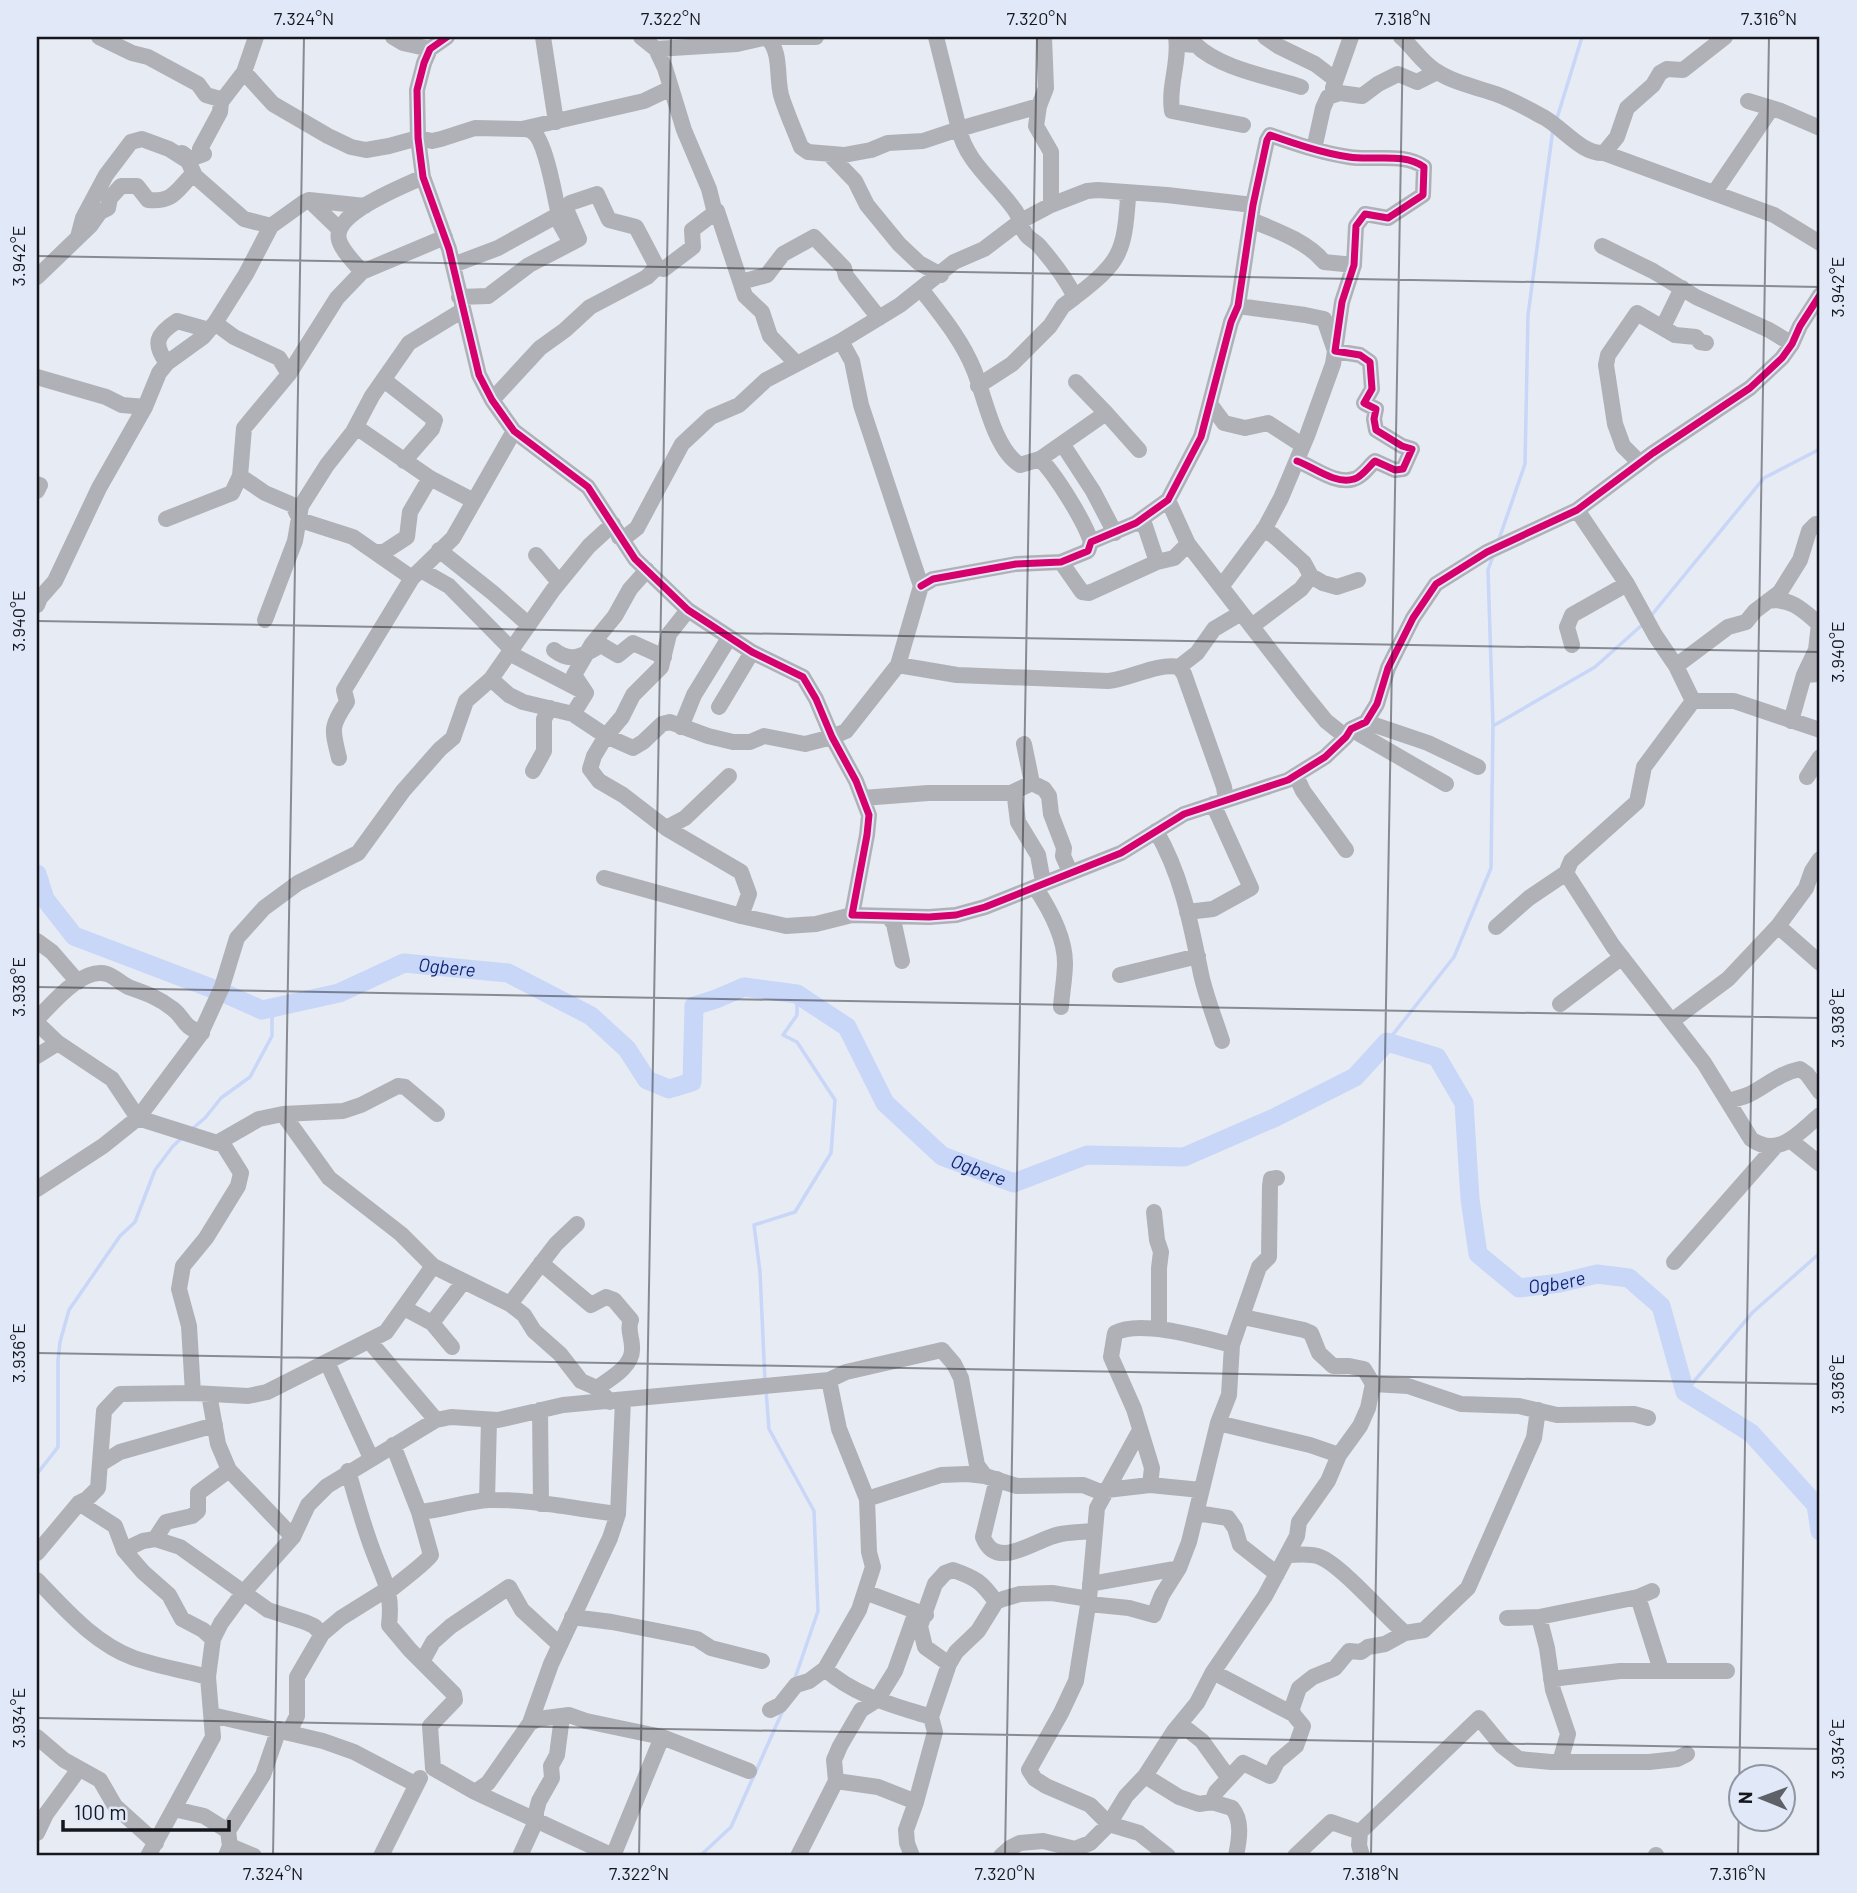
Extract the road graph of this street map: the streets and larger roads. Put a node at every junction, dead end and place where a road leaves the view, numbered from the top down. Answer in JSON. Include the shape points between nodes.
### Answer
{"nodes":[{"id":1,"x":99,"y":37,"type":"edge"},
{"id":2,"x":256,"y":37,"type":"edge"},
{"id":3,"x":393,"y":37,"type":"edge"},
{"id":4,"x":447,"y":37,"type":"edge"},
{"id":5,"x":543,"y":37,"type":"edge"},
{"id":6,"x":640,"y":37,"type":"edge"},
{"id":7,"x":767,"y":37,"type":"edge"},
{"id":8,"x":816,"y":37,"type":"edge"},
{"id":9,"x":936,"y":37,"type":"edge"},
{"id":10,"x":1044,"y":37,"type":"edge"},
{"id":11,"x":1176,"y":37,"type":"edge"},
{"id":12,"x":1265,"y":37,"type":"edge"},
{"id":13,"x":1351,"y":37,"type":"edge"},
{"id":14,"x":1401,"y":37,"type":"edge"},
{"id":15,"x":1725,"y":37,"type":"edge"},
{"id":16,"x":430,"y":49,"type":"junction"},
{"id":17,"x":656,"y":49,"type":"junction"},
{"id":18,"x":244,"y":72,"type":"junction"},
{"id":19,"x":1437,"y":72,"type":"junction"},
{"id":20,"x":1336,"y":80,"type":"junction"},
{"id":21,"x":1301,"y":87,"type":"dead end"},
{"id":22,"x":671,"y":88,"type":"junction"},
{"id":23,"x":1328,"y":97,"type":"junction"},
{"id":24,"x":1748,"y":100,"type":"dead end"},
{"id":25,"x":221,"y":102,"type":"junction"},
{"id":26,"x":1039,"y":106,"type":"junction"},
{"id":27,"x":1771,"y":109,"type":"junction"},
{"id":28,"x":556,"y":122,"type":"junction"},
{"id":29,"x":1242,"y":125,"type":"dead end"},
{"id":30,"x":1820,"y":128,"type":"edge"},
{"id":31,"x":522,"y":129,"type":"junction"},
{"id":32,"x":959,"y":129,"type":"junction"},
{"id":33,"x":418,"y":138,"type":"junction"},
{"id":34,"x":169,"y":149,"type":"junction"},
{"id":35,"x":1314,"y":149,"type":"junction"},
{"id":36,"x":1604,"y":153,"type":"junction"},
{"id":37,"x":829,"y":154,"type":"junction"},
{"id":38,"x":195,"y":176,"type":"junction"},
{"id":39,"x":423,"y":177,"type":"junction"},
{"id":40,"x":1123,"y":193,"type":"junction"},
{"id":41,"x":1714,"y":193,"type":"junction"},
{"id":42,"x":309,"y":200,"type":"junction"},
{"id":43,"x":1051,"y":205,"type":"junction"},
{"id":44,"x":365,"y":206,"type":"junction"},
{"id":45,"x":717,"y":211,"type":"junction"},
{"id":46,"x":1252,"y":213,"type":"junction"},
{"id":47,"x":556,"y":216,"type":"junction"},
{"id":48,"x":1021,"y":221,"type":"junction"},
{"id":49,"x":271,"y":226,"type":"junction"},
{"id":50,"x":339,"y":229,"type":"junction"},
{"id":51,"x":78,"y":237,"type":"junction"},
{"id":52,"x":445,"y":237,"type":"junction"},
{"id":53,"x":571,"y":243,"type":"junction"},
{"id":54,"x":1820,"y":243,"type":"edge"},
{"id":55,"x":1602,"y":246,"type":"dead end"},
{"id":56,"x":453,"y":265,"type":"junction"},
{"id":57,"x":1354,"y":265,"type":"junction"},
{"id":58,"x":657,"y":267,"type":"junction"},
{"id":59,"x":362,"y":272,"type":"junction"},
{"id":60,"x":941,"y":275,"type":"junction"},
{"id":61,"x":37,"y":277,"type":"edge"},
{"id":62,"x":741,"y":282,"type":"junction"},
{"id":63,"x":1682,"y":288,"type":"junction"},
{"id":64,"x":921,"y":289,"type":"junction"},
{"id":65,"x":1820,"y":295,"type":"edge"},
{"id":66,"x":1075,"y":297,"type":"junction"},
{"id":67,"x":461,"y":303,"type":"junction"},
{"id":68,"x":1238,"y":306,"type":"junction"},
{"id":69,"x":879,"y":318,"type":"junction"},
{"id":70,"x":212,"y":326,"type":"junction"},
{"id":71,"x":1663,"y":327,"type":"junction"},
{"id":72,"x":841,"y":341,"type":"junction"},
{"id":73,"x":1706,"y":343,"type":"dead end"},
{"id":74,"x":1792,"y":344,"type":"junction"},
{"id":75,"x":1335,"y":351,"type":"junction"},
{"id":76,"x":167,"y":363,"type":"junction"},
{"id":77,"x":796,"y":363,"type":"junction"},
{"id":78,"x":289,"y":374,"type":"junction"},
{"id":79,"x":37,"y":377,"type":"edge"},
{"id":80,"x":384,"y":380,"type":"junction"},
{"id":81,"x":1076,"y":382,"type":"dead end"},
{"id":82,"x":978,"y":386,"type":"junction"},
{"id":83,"x":492,"y":400,"type":"junction"},
{"id":84,"x":1210,"y":404,"type":"junction"},
{"id":85,"x":145,"y":407,"type":"junction"},
{"id":86,"x":1106,"y":413,"type":"junction"},
{"id":87,"x":356,"y":427,"type":"junction"},
{"id":88,"x":514,"y":431,"type":"junction"},
{"id":89,"x":1063,"y":444,"type":"junction"},
{"id":90,"x":1302,"y":445,"type":"junction"},
{"id":91,"x":1139,"y":450,"type":"dead end"},
{"id":92,"x":1040,"y":459,"type":"junction"},
{"id":93,"x":404,"y":461,"type":"junction"},
{"id":94,"x":1297,"y":461,"type":"junction"},
{"id":95,"x":1640,"y":463,"type":"junction"},
{"id":96,"x":240,"y":475,"type":"junction"},
{"id":97,"x":430,"y":478,"type":"junction"},
{"id":98,"x":37,"y":484,"type":"edge"},
{"id":99,"x":37,"y":491,"type":"edge"},
{"id":100,"x":1168,"y":500,"type":"junction"},
{"id":101,"x":474,"y":501,"type":"junction"},
{"id":102,"x":1577,"y":510,"type":"junction"},
{"id":103,"x":298,"y":511,"type":"junction"},
{"id":104,"x":166,"y":519,"type":"dead end"},
{"id":105,"x":1136,"y":523,"type":"junction"},
{"id":106,"x":1820,"y":525,"type":"edge"},
{"id":107,"x":1263,"y":530,"type":"junction"},
{"id":108,"x":616,"y":531,"type":"junction"},
{"id":109,"x":1115,"y":533,"type":"junction"},
{"id":110,"x":407,"y":537,"type":"junction"},
{"id":111,"x":1089,"y":541,"type":"junction"},
{"id":112,"x":1188,"y":544,"type":"junction"},
{"id":113,"x":377,"y":552,"type":"junction"},
{"id":114,"x":536,"y":555,"type":"dead end"},
{"id":115,"x":1061,"y":562,"type":"junction"},
{"id":116,"x":1157,"y":562,"type":"junction"},
{"id":117,"x":426,"y":564,"type":"junction"},
{"id":118,"x":647,"y":570,"type":"junction"},
{"id":119,"x":1311,"y":576,"type":"junction"},
{"id":120,"x":924,"y":580,"type":"junction"},
{"id":121,"x":1358,"y":580,"type":"dead end"},
{"id":122,"x":559,"y":582,"type":"junction"},
{"id":123,"x":1627,"y":584,"type":"junction"},
{"id":124,"x":1221,"y":587,"type":"junction"},
{"id":125,"x":1768,"y":601,"type":"junction"},
{"id":126,"x":37,"y":606,"type":"edge"},
{"id":127,"x":688,"y":610,"type":"junction"},
{"id":128,"x":1241,"y":613,"type":"junction"},
{"id":129,"x":265,"y":620,"type":"dead end"},
{"id":130,"x":529,"y":625,"type":"junction"},
{"id":131,"x":1252,"y":626,"type":"junction"},
{"id":132,"x":729,"y":638,"type":"junction"},
{"id":133,"x":1572,"y":645,"type":"dead end"},
{"id":134,"x":554,"y":650,"type":"dead end"},
{"id":135,"x":512,"y":652,"type":"junction"},
{"id":136,"x":752,"y":652,"type":"junction"},
{"id":137,"x":586,"y":654,"type":"junction"},
{"id":138,"x":664,"y":657,"type":"junction"},
{"id":139,"x":898,"y":665,"type":"junction"},
{"id":140,"x":1676,"y":666,"type":"junction"},
{"id":141,"x":1178,"y":667,"type":"junction"},
{"id":142,"x":1812,"y":674,"type":"edge"},
{"id":143,"x":491,"y":679,"type":"junction"},
{"id":144,"x":586,"y":693,"type":"junction"},
{"id":145,"x":1693,"y":701,"type":"junction"},
{"id":146,"x":719,"y":707,"type":"dead end"},
{"id":147,"x":550,"y":708,"type":"junction"},
{"id":148,"x":573,"y":714,"type":"junction"},
{"id":149,"x":1791,"y":721,"type":"junction"},
{"id":150,"x":681,"y":727,"type":"junction"},
{"id":151,"x":1354,"y":729,"type":"junction"},
{"id":152,"x":1820,"y":730,"type":"edge"},
{"id":153,"x":606,"y":736,"type":"junction"},
{"id":154,"x":832,"y":737,"type":"junction"},
{"id":155,"x":1024,"y":744,"type":"dead end"},
{"id":156,"x":1820,"y":757,"type":"edge"},
{"id":157,"x":339,"y":758,"type":"dead end"},
{"id":158,"x":1478,"y":767,"type":"dead end"},
{"id":159,"x":533,"y":771,"type":"dead end"},
{"id":160,"x":729,"y":776,"type":"dead end"},
{"id":161,"x":1296,"y":776,"type":"junction"},
{"id":162,"x":1807,"y":778,"type":"dead end"},
{"id":163,"x":1032,"y":783,"type":"junction"},
{"id":164,"x":1446,"y":784,"type":"dead end"},
{"id":165,"x":1011,"y":793,"type":"junction"},
{"id":166,"x":863,"y":798,"type":"junction"},
{"id":167,"x":1219,"y":802,"type":"junction"},
{"id":168,"x":666,"y":828,"type":"junction"},
{"id":169,"x":1156,"y":831,"type":"junction"},
{"id":170,"x":1346,"y":850,"type":"dead end"},
{"id":171,"x":1820,"y":859,"type":"edge"},
{"id":172,"x":1070,"y":872,"type":"junction"},
{"id":173,"x":1566,"y":873,"type":"junction"},
{"id":174,"x":604,"y":878,"type":"dead end"},
{"id":175,"x":1039,"y":885,"type":"junction"},
{"id":176,"x":1187,"y":912,"type":"junction"},
{"id":177,"x":852,"y":915,"type":"junction"},
{"id":178,"x":741,"y":916,"type":"junction"},
{"id":179,"x":888,"y":916,"type":"junction"},
{"id":180,"x":1778,"y":926,"type":"junction"},
{"id":181,"x":1496,"y":927,"type":"dead end"},
{"id":182,"x":37,"y":941,"type":"edge"},
{"id":183,"x":1198,"y":956,"type":"junction"},
{"id":184,"x":1622,"y":957,"type":"junction"},
{"id":185,"x":902,"y":961,"type":"dead end"},
{"id":186,"x":1820,"y":963,"type":"edge"},
{"id":187,"x":1120,"y":975,"type":"dead end"},
{"id":188,"x":78,"y":982,"type":"junction"},
{"id":189,"x":1560,"y":1004,"type":"dead end"},
{"id":190,"x":1060,"y":1007,"type":"dead end"},
{"id":191,"x":1673,"y":1020,"type":"junction"},
{"id":192,"x":37,"y":1021,"type":"edge"},
{"id":193,"x":202,"y":1032,"type":"junction"},
{"id":194,"x":1222,"y":1041,"type":"dead end"},
{"id":195,"x":58,"y":1043,"type":"junction"},
{"id":196,"x":37,"y":1056,"type":"edge"},
{"id":197,"x":1820,"y":1092,"type":"edge"},
{"id":198,"x":1728,"y":1101,"type":"junction"},
{"id":199,"x":283,"y":1114,"type":"junction"},
{"id":200,"x":437,"y":1114,"type":"dead end"},
{"id":201,"x":1820,"y":1115,"type":"edge"},
{"id":202,"x":138,"y":1118,"type":"junction"},
{"id":203,"x":1790,"y":1140,"type":"junction"},
{"id":204,"x":220,"y":1141,"type":"junction"},
{"id":205,"x":1774,"y":1148,"type":"junction"},
{"id":206,"x":1820,"y":1164,"type":"edge"},
{"id":207,"x":1277,"y":1178,"type":"dead end"},
{"id":208,"x":37,"y":1189,"type":"edge"},
{"id":209,"x":1154,"y":1212,"type":"dead end"},
{"id":210,"x":577,"y":1224,"type":"dead end"},
{"id":211,"x":1674,"y":1262,"type":"dead end"},
{"id":212,"x":541,"y":1263,"type":"junction"},
{"id":213,"x":433,"y":1266,"type":"junction"},
{"id":214,"x":464,"y":1281,"type":"junction"},
{"id":215,"x":510,"y":1304,"type":"junction"},
{"id":216,"x":404,"y":1308,"type":"junction"},
{"id":217,"x":1243,"y":1317,"type":"junction"},
{"id":218,"x":432,"y":1323,"type":"junction"},
{"id":219,"x":1158,"y":1329,"type":"junction"},
{"id":220,"x":370,"y":1342,"type":"junction"},
{"id":221,"x":1233,"y":1345,"type":"junction"},
{"id":222,"x":453,"y":1347,"type":"dead end"},
{"id":223,"x":327,"y":1362,"type":"junction"},
{"id":224,"x":829,"y":1380,"type":"junction"},
{"id":225,"x":1373,"y":1384,"type":"junction"},
{"id":226,"x":597,"y":1388,"type":"junction"},
{"id":227,"x":201,"y":1393,"type":"junction"},
{"id":228,"x":616,"y":1401,"type":"junction"},
{"id":229,"x":540,"y":1410,"type":"junction"},
{"id":230,"x":1538,"y":1410,"type":"junction"},
{"id":231,"x":1648,"y":1418,"type":"dead end"},
{"id":232,"x":436,"y":1420,"type":"junction"},
{"id":233,"x":489,"y":1420,"type":"junction"},
{"id":234,"x":1218,"y":1423,"type":"junction"},
{"id":235,"x":215,"y":1425,"type":"junction"},
{"id":236,"x":1140,"y":1430,"type":"junction"},
{"id":237,"x":393,"y":1445,"type":"junction"},
{"id":238,"x":1339,"y":1455,"type":"junction"},
{"id":239,"x":371,"y":1458,"type":"junction"},
{"id":240,"x":102,"y":1463,"type":"junction"},
{"id":241,"x":229,"y":1470,"type":"junction"},
{"id":242,"x":348,"y":1471,"type":"junction"},
{"id":243,"x":991,"y":1478,"type":"junction"},
{"id":244,"x":1150,"y":1485,"type":"junction"},
{"id":245,"x":1201,"y":1490,"type":"junction"},
{"id":246,"x":1105,"y":1491,"type":"junction"},
{"id":247,"x":867,"y":1499,"type":"junction"},
{"id":248,"x":487,"y":1500,"type":"junction"},
{"id":249,"x":79,"y":1503,"type":"junction"},
{"id":250,"x":541,"y":1504,"type":"junction"},
{"id":251,"x":419,"y":1512,"type":"junction"},
{"id":252,"x":1196,"y":1513,"type":"junction"},
{"id":253,"x":618,"y":1514,"type":"junction"},
{"id":254,"x":1094,"y":1531,"type":"junction"},
{"id":255,"x":293,"y":1537,"type":"junction"},
{"id":256,"x":155,"y":1538,"type":"junction"},
{"id":257,"x":124,"y":1550,"type":"junction"},
{"id":258,"x":37,"y":1553,"type":"edge"},
{"id":259,"x":1287,"y":1555,"type":"junction"},
{"id":260,"x":1179,"y":1568,"type":"junction"},
{"id":261,"x":1277,"y":1574,"type":"junction"},
{"id":262,"x":37,"y":1580,"type":"edge"},
{"id":263,"x":388,"y":1590,"type":"junction"},
{"id":264,"x":865,"y":1592,"type":"junction"},
{"id":265,"x":243,"y":1593,"type":"junction"},
{"id":266,"x":1089,"y":1596,"type":"junction"},
{"id":267,"x":996,"y":1602,"type":"junction"},
{"id":268,"x":921,"y":1614,"type":"junction"},
{"id":269,"x":572,"y":1617,"type":"junction"},
{"id":270,"x":1539,"y":1617,"type":"junction"},
{"id":271,"x":1507,"y":1618,"type":"dead end"},
{"id":272,"x":1405,"y":1633,"type":"junction"},
{"id":273,"x":322,"y":1634,"type":"junction"},
{"id":274,"x":213,"y":1639,"type":"junction"},
{"id":275,"x":560,"y":1645,"type":"junction"},
{"id":276,"x":762,"y":1661,"type":"dead end"},
{"id":277,"x":422,"y":1662,"type":"junction"},
{"id":278,"x":949,"y":1664,"type":"junction"},
{"id":279,"x":825,"y":1669,"type":"junction"},
{"id":280,"x":1661,"y":1670,"type":"junction"},
{"id":281,"x":1727,"y":1671,"type":"dead end"},
{"id":282,"x":1213,"y":1672,"type":"junction"},
{"id":283,"x":208,"y":1677,"type":"junction"},
{"id":284,"x":1551,"y":1679,"type":"junction"},
{"id":285,"x":877,"y":1700,"type":"junction"},
{"id":286,"x":770,"y":1710,"type":"dead end"},
{"id":287,"x":1293,"y":1714,"type":"junction"},
{"id":288,"x":212,"y":1715,"type":"junction"},
{"id":289,"x":562,"y":1717,"type":"junction"},
{"id":290,"x":931,"y":1717,"type":"junction"},
{"id":291,"x":530,"y":1723,"type":"junction"},
{"id":292,"x":284,"y":1730,"type":"junction"},
{"id":293,"x":1174,"y":1731,"type":"junction"},
{"id":294,"x":37,"y":1737,"type":"edge"},
{"id":295,"x":662,"y":1737,"type":"junction"},
{"id":296,"x":1687,"y":1754,"type":"dead end"},
{"id":297,"x":1560,"y":1762,"type":"junction"},
{"id":298,"x":433,"y":1768,"type":"junction"},
{"id":299,"x":79,"y":1769,"type":"junction"},
{"id":300,"x":749,"y":1771,"type":"dead end"},
{"id":301,"x":1145,"y":1776,"type":"junction"},
{"id":302,"x":1228,"y":1777,"type":"junction"},
{"id":303,"x":836,"y":1781,"type":"junction"},
{"id":304,"x":415,"y":1784,"type":"junction"},
{"id":305,"x":475,"y":1792,"type":"junction"},
{"id":306,"x":916,"y":1802,"type":"junction"},
{"id":307,"x":1212,"y":1802,"type":"junction"},
{"id":308,"x":174,"y":1809,"type":"junction"},
{"id":309,"x":536,"y":1821,"type":"junction"},
{"id":310,"x":1109,"y":1824,"type":"junction"},
{"id":311,"x":1360,"y":1832,"type":"junction"},
{"id":312,"x":37,"y":1833,"type":"edge"},
{"id":313,"x":228,"y":1844,"type":"edge"},
{"id":314,"x":152,"y":1850,"type":"edge"},
{"id":315,"x":1080,"y":1852,"type":"edge"},
{"id":316,"x":254,"y":1856,"type":"edge"},
{"id":317,"x":381,"y":1856,"type":"edge"},
{"id":318,"x":520,"y":1856,"type":"edge"},
{"id":319,"x":613,"y":1856,"type":"edge"},
{"id":320,"x":798,"y":1856,"type":"edge"},
{"id":321,"x":912,"y":1856,"type":"edge"},
{"id":322,"x":1001,"y":1856,"type":"edge"},
{"id":323,"x":1168,"y":1856,"type":"edge"},
{"id":324,"x":1236,"y":1856,"type":"edge"},
{"id":325,"x":1295,"y":1856,"type":"edge"},
{"id":326,"x":1362,"y":1856,"type":"edge"}],
"edges":[{"from":1,"to":25,"type":"street","via":[[148,57]]},
{"from":2,"to":18,"type":"street"},
{"from":3,"to":16,"type":"street"},
{"from":4,"to":16,"type":"street"},
{"from":5,"to":28,"type":"street"},
{"from":6,"to":17,"type":"street"},
{"from":7,"to":8,"type":"street"},
{"from":7,"to":17,"type":"street","via":[[737,44]]},
{"from":7,"to":37,"type":"street","via":[[776,51],[780,92],[801,146],[808,152]]},
{"from":9,"to":32,"type":"street"},
{"from":10,"to":26,"type":"street","via":[[1046,88]]},
{"from":11,"to":21,"type":"street","via":[[1221,62]]},
{"from":11,"to":29,"type":"street","via":[[1172,111]]},
{"from":12,"to":20,"type":"street"},
{"from":13,"to":20,"type":"street"},
{"from":14,"to":19,"type":"street"},
{"from":15,"to":36,"type":"street","via":[[1683,71],[1660,73],[1627,108],[1617,137]]},
{"from":16,"to":33,"type":"street","via":[[417,90]]},
{"from":17,"to":22,"type":"street"},
{"from":18,"to":25,"type":"street"},
{"from":18,"to":33,"type":"street","via":[[273,104],[351,147],[377,148]]},
{"from":19,"to":23,"type":"street","via":[[1418,82],[1398,74],[1362,96],[1340,93]]},
{"from":19,"to":36,"type":"street","via":[[1506,98],[1562,128],[1594,153]]},
{"from":20,"to":23,"type":"street"},
{"from":22,"to":28,"type":"street","via":[[644,101]]},
{"from":22,"to":45,"type":"street"},
{"from":23,"to":35,"type":"street"},
{"from":24,"to":27,"type":"street"},
{"from":25,"to":34,"type":"street","via":[[200,149],[204,154],[190,159]]},
{"from":26,"to":32,"type":"street"},
{"from":26,"to":43,"type":"street","via":[[1036,126],[1051,152]]},
{"from":27,"to":30,"type":"street"},
{"from":27,"to":41,"type":"street"},
{"from":28,"to":31,"type":"street"},
{"from":31,"to":33,"type":"street","via":[[475,128],[432,141]]},
{"from":31,"to":47,"type":"street","via":[[537,137],[551,174]]},
{"from":32,"to":37,"type":"street","via":[[923,141]]},
{"from":32,"to":48,"type":"street","via":[[982,173]]},
{"from":33,"to":39,"type":"street"},
{"from":34,"to":38,"type":"street","via":[[188,161]]},
{"from":34,"to":51,"type":"street","via":[[142,139],[131,142],[106,175]]},
{"from":35,"to":46,"type":"street","via":[[1270,135]]},
{"from":35,"to":57,"type":"street","via":[[1350,158],[1397,159],[1424,167],[1423,195],[1388,218],[1365,214],[1356,226]]},
{"from":36,"to":41,"type":"street"},
{"from":37,"to":60,"type":"street","via":[[855,181],[867,205],[899,244]]},
{"from":38,"to":49,"type":"street","via":[[244,219]]},
{"from":38,"to":51,"type":"street","via":[[161,201],[148,200],[136,186],[121,186],[108,208]]},
{"from":39,"to":44,"type":"street"},
{"from":39,"to":52,"type":"street"},
{"from":40,"to":43,"type":"street","via":[[1087,191]]},
{"from":40,"to":46,"type":"street","via":[[1167,195]]},
{"from":40,"to":66,"type":"street","via":[[1128,198],[1126,226],[1116,260]]},
{"from":41,"to":54,"type":"street","via":[[1774,215]]},
{"from":42,"to":44,"type":"street"},
{"from":42,"to":49,"type":"street"},
{"from":42,"to":50,"type":"street"},
{"from":43,"to":48,"type":"street"},
{"from":44,"to":50,"type":"street"},
{"from":45,"to":58,"type":"street","via":[[692,230],[693,247],[664,269]]},
{"from":45,"to":62,"type":"street"},
{"from":46,"to":57,"type":"street","via":[[1324,262]]},
{"from":46,"to":68,"type":"street"},
{"from":47,"to":53,"type":"street"},
{"from":47,"to":56,"type":"street","via":[[498,248]]},
{"from":48,"to":60,"type":"street","via":[[984,249],[954,262]]},
{"from":48,"to":66,"type":"street","via":[[1025,234],[1065,277]]},
{"from":49,"to":70,"type":"street"},
{"from":50,"to":59,"type":"street","via":[[340,244]]},
{"from":51,"to":61,"type":"street"},
{"from":52,"to":56,"type":"street"},
{"from":52,"to":59,"type":"street"},
{"from":53,"to":58,"type":"street","via":[[579,239],[566,209],[570,203],[597,194],[609,220],[636,227]]},
{"from":53,"to":67,"type":"street","via":[[529,265],[488,296]]},
{"from":55,"to":63,"type":"street"},
{"from":56,"to":67,"type":"street"},
{"from":57,"to":75,"type":"street","via":[[1342,302]]},
{"from":58,"to":83,"type":"street","via":[[590,307],[540,348]]},
{"from":59,"to":78,"type":"street","via":[[337,298]]},
{"from":60,"to":64,"type":"street"},
{"from":62,"to":69,"type":"street","via":[[767,275],[783,254],[814,237],[844,268]]},
{"from":62,"to":77,"type":"street","via":[[745,296],[762,312],[770,336]]},
{"from":63,"to":71,"type":"street"},
{"from":63,"to":74,"type":"street"},
{"from":64,"to":69,"type":"street"},
{"from":64,"to":82,"type":"street","via":[[959,341]]},
{"from":65,"to":74,"type":"street"},
{"from":66,"to":82,"type":"street","via":[[1012,365]]},
{"from":67,"to":80,"type":"street","via":[[409,343]]},
{"from":67,"to":83,"type":"street","via":[[479,375]]},
{"from":68,"to":75,"type":"street","via":[[1324,320]]},
{"from":68,"to":84,"type":"street"},
{"from":69,"to":72,"type":"street"},
{"from":70,"to":76,"type":"street"},
{"from":70,"to":76,"type":"street","via":[[173,324],[157,344]]},
{"from":70,"to":78,"type":"street","via":[[279,358]]},
{"from":71,"to":73,"type":"street"},
{"from":71,"to":95,"type":"street","via":[[1637,313],[1606,365],[1615,424],[1623,446]]},
{"from":72,"to":77,"type":"street"},
{"from":72,"to":120,"type":"street","via":[[852,361],[861,405]]},
{"from":74,"to":95,"type":"street","via":[[1750,388]]},
{"from":75,"to":90,"type":"street"},
{"from":75,"to":94,"type":"street","via":[[1360,355],[1370,362],[1372,389],[1364,403],[1376,409],[1376,430],[1412,449],[1403,469],[1375,461],[1356,479],[1334,479]]},
{"from":76,"to":85,"type":"street"},
{"from":77,"to":108,"type":"street","via":[[766,380],[739,405],[697,428],[682,444],[636,528],[628,535]]},
{"from":78,"to":96,"type":"street","via":[[244,428]]},
{"from":79,"to":85,"type":"street","via":[[121,405]]},
{"from":80,"to":87,"type":"street"},
{"from":80,"to":93,"type":"street","via":[[435,419],[432,429]]},
{"from":81,"to":86,"type":"street"},
{"from":82,"to":92,"type":"street","via":[[1009,456],[1020,465]]},
{"from":83,"to":88,"type":"street"},
{"from":84,"to":90,"type":"street","via":[[1224,423],[1245,428],[1269,423]]},
{"from":84,"to":100,"type":"street","via":[[1201,437]]},
{"from":85,"to":126,"type":"street","via":[[99,488],[55,581]]},
{"from":86,"to":89,"type":"street"},
{"from":86,"to":91,"type":"street"},
{"from":87,"to":93,"type":"street"},
{"from":87,"to":103,"type":"street"},
{"from":88,"to":101,"type":"street"},
{"from":88,"to":108,"type":"street","via":[[588,487]]},
{"from":89,"to":92,"type":"street"},
{"from":89,"to":109,"type":"street"},
{"from":90,"to":94,"type":"street"},
{"from":92,"to":111,"type":"street","via":[[1051,470]]},
{"from":93,"to":97,"type":"street"},
{"from":94,"to":107,"type":"street"},
{"from":95,"to":102,"type":"street"},
{"from":96,"to":103,"type":"street"},
{"from":96,"to":104,"type":"street","via":[[232,493]]},
{"from":97,"to":101,"type":"street"},
{"from":97,"to":110,"type":"street","via":[[410,512]]},
{"from":98,"to":99,"type":"street"},
{"from":100,"to":105,"type":"street"},
{"from":100,"to":112,"type":"street"},
{"from":101,"to":117,"type":"street","via":[[453,538]]},
{"from":102,"to":123,"type":"street"},
{"from":102,"to":151,"type":"street","via":[[1487,552],[1436,584],[1388,668],[1377,704]]},
{"from":103,"to":113,"type":"street"},
{"from":103,"to":129,"type":"street","via":[[295,541]]},
{"from":105,"to":109,"type":"street"},
{"from":105,"to":116,"type":"street","via":[[1145,526]]},
{"from":106,"to":125,"type":"street","via":[[1809,531],[1800,560],[1780,592]]},
{"from":107,"to":119,"type":"street","via":[[1296,554]]},
{"from":107,"to":124,"type":"street"},
{"from":108,"to":118,"type":"street"},
{"from":108,"to":122,"type":"street","via":[[589,546]]},
{"from":109,"to":111,"type":"street"},
{"from":110,"to":113,"type":"street"},
{"from":110,"to":117,"type":"street"},
{"from":111,"to":115,"type":"street"},
{"from":112,"to":116,"type":"street","via":[[1174,558]]},
{"from":112,"to":124,"type":"street"},
{"from":113,"to":117,"type":"street"},
{"from":114,"to":122,"type":"street"},
{"from":115,"to":116,"type":"street","via":[[1082,592],[1089,593]]},
{"from":115,"to":120,"type":"street","via":[[1016,564]]},
{"from":117,"to":130,"type":"street","via":[[494,593]]},
{"from":117,"to":135,"type":"street"},
{"from":117,"to":157,"type":"street","via":[[344,690],[347,702],[334,722],[333,733]]},
{"from":118,"to":127,"type":"street"},
{"from":118,"to":137,"type":"street"},
{"from":119,"to":121,"type":"street","via":[[1337,587]]},
{"from":119,"to":131,"type":"street"},
{"from":120,"to":139,"type":"street"},
{"from":122,"to":130,"type":"street"},
{"from":123,"to":133,"type":"street","via":[[1572,615],[1567,627]]},
{"from":123,"to":140,"type":"street"},
{"from":124,"to":128,"type":"street"},
{"from":125,"to":140,"type":"street","via":[[1746,622],[1728,627]]},
{"from":125,"to":142,"type":"street","via":[[1782,598],[1819,624]]},
{"from":127,"to":132,"type":"street"},
{"from":127,"to":138,"type":"street","via":[[669,634]]},
{"from":128,"to":131,"type":"street"},
{"from":128,"to":141,"type":"street","via":[[1214,629]]},
{"from":130,"to":135,"type":"street"},
{"from":131,"to":151,"type":"street","via":[[1326,721]]},
{"from":132,"to":136,"type":"street"},
{"from":132,"to":150,"type":"street","via":[[694,695]]},
{"from":134,"to":137,"type":"street","via":[[569,658]]},
{"from":135,"to":143,"type":"street"},
{"from":135,"to":144,"type":"street"},
{"from":136,"to":146,"type":"street"},
{"from":136,"to":154,"type":"street","via":[[803,677]]},
{"from":137,"to":138,"type":"street","via":[[601,645],[618,655],[633,643]]},
{"from":137,"to":144,"type":"street","via":[[574,675]]},
{"from":138,"to":153,"type":"street"},
{"from":139,"to":141,"type":"street","via":[[957,675],[1108,681],[1168,665]]},
{"from":139,"to":154,"type":"street","via":[[846,731]]},
{"from":140,"to":145,"type":"street"},
{"from":141,"to":167,"type":"street","via":[[1224,786]]},
{"from":142,"to":149,"type":"street"},
{"from":143,"to":147,"type":"street","via":[[523,702]]},
{"from":143,"to":193,"type":"street","via":[[466,701],[453,738],[403,791],[358,853],[298,883],[264,908],[237,938]]},
{"from":144,"to":148,"type":"street"},
{"from":145,"to":149,"type":"street","via":[[1734,701]]},
{"from":145,"to":173,"type":"street","via":[[1644,767],[1637,802],[1571,861]]},
{"from":147,"to":148,"type":"street"},
{"from":147,"to":159,"type":"street","via":[[544,719],[544,751]]},
{"from":148,"to":153,"type":"street"},
{"from":149,"to":152,"type":"street"},
{"from":150,"to":153,"type":"street","via":[[662,724],[633,748]]},
{"from":150,"to":154,"type":"street","via":[[733,742],[764,736],[805,744]]},
{"from":151,"to":158,"type":"street","via":[[1428,743]]},
{"from":151,"to":161,"type":"street"},
{"from":151,"to":164,"type":"street"},
{"from":153,"to":168,"type":"street","via":[[590,769]]},
{"from":154,"to":166,"type":"street"},
{"from":155,"to":163,"type":"street"},
{"from":156,"to":162,"type":"street"},
{"from":160,"to":168,"type":"street","via":[[685,818]]},
{"from":161,"to":167,"type":"street"},
{"from":161,"to":170,"type":"street"},
{"from":163,"to":165,"type":"street"},
{"from":163,"to":172,"type":"street","via":[[1049,796]]},
{"from":165,"to":166,"type":"street"},
{"from":165,"to":175,"type":"street","via":[[1018,822],[1038,855]]},
{"from":166,"to":177,"type":"street","via":[[869,815]]},
{"from":167,"to":169,"type":"street","via":[[1184,814]]},
{"from":167,"to":176,"type":"street","via":[[1251,888],[1213,909]]},
{"from":168,"to":178,"type":"street","via":[[741,872],[749,894]]},
{"from":169,"to":172,"type":"street","via":[[1121,853]]},
{"from":169,"to":176,"type":"street","via":[[1171,856]]},
{"from":171,"to":180,"type":"street","via":[[1807,888]]},
{"from":172,"to":175,"type":"street"},
{"from":173,"to":181,"type":"street"},
{"from":173,"to":184,"type":"street"},
{"from":174,"to":178,"type":"street"},
{"from":175,"to":179,"type":"street","via":[[956,915]]},
{"from":175,"to":190,"type":"street","via":[[1065,961]]},
{"from":176,"to":183,"type":"street"},
{"from":177,"to":178,"type":"street","via":[[786,926]]},
{"from":177,"to":179,"type":"street"},
{"from":179,"to":185,"type":"street"},
{"from":180,"to":186,"type":"street"},
{"from":180,"to":191,"type":"street","via":[[1728,979]]},
{"from":182,"to":188,"type":"street"},
{"from":183,"to":187,"type":"street"},
{"from":183,"to":194,"type":"street"},
{"from":184,"to":189,"type":"street"},
{"from":184,"to":191,"type":"street"},
{"from":188,"to":192,"type":"street"},
{"from":188,"to":193,"type":"street","via":[[89,975],[110,975],[154,995],[185,1024]]},
{"from":191,"to":198,"type":"street"},
{"from":192,"to":195,"type":"street"},
{"from":193,"to":202,"type":"street"},
{"from":195,"to":196,"type":"street"},
{"from":195,"to":202,"type":"street","via":[[112,1079]]},
{"from":197,"to":198,"type":"street","via":[[1800,1069]]},
{"from":198,"to":205,"type":"street","via":[[1751,1139]]},
{"from":199,"to":200,"type":"street","via":[[342,1111],[398,1086]]},
{"from":199,"to":204,"type":"street","via":[[259,1119]]},
{"from":199,"to":213,"type":"street","via":[[329,1178],[401,1234]]},
{"from":201,"to":203,"type":"street"},
{"from":202,"to":204,"type":"street"},
{"from":202,"to":208,"type":"street"},
{"from":203,"to":205,"type":"street"},
{"from":203,"to":206,"type":"street"},
{"from":204,"to":227,"type":"street","via":[[240,1172],[238,1186],[183,1266],[179,1289]]},
{"from":205,"to":211,"type":"street"},
{"from":207,"to":217,"type":"street","via":[[1271,1179],[1270,1186],[1269,1257],[1259,1267]]},
{"from":209,"to":219,"type":"street","via":[[1161,1252]]},
{"from":210,"to":212,"type":"street"},
{"from":212,"to":215,"type":"street"},
{"from":212,"to":226,"type":"street","via":[[591,1305],[606,1297],[631,1320],[629,1359],[619,1373]]},
{"from":213,"to":214,"type":"street"},
{"from":213,"to":216,"type":"street"},
{"from":214,"to":215,"type":"street"},
{"from":214,"to":218,"type":"street"},
{"from":215,"to":226,"type":"street","via":[[581,1381]]},
{"from":216,"to":218,"type":"street"},
{"from":216,"to":220,"type":"street","via":[[386,1332]]},
{"from":217,"to":221,"type":"street"},
{"from":217,"to":225,"type":"street","via":[[1304,1330],[1333,1366],[1364,1369]]},
{"from":218,"to":222,"type":"street"},
{"from":219,"to":221,"type":"street"},
{"from":219,"to":236,"type":"street","via":[[1122,1329],[1112,1343],[1111,1357]]},
{"from":220,"to":223,"type":"street"},
{"from":220,"to":232,"type":"street"},
{"from":221,"to":234,"type":"street","via":[[1229,1395]]},
{"from":223,"to":227,"type":"street","via":[[267,1392],[248,1396]]},
{"from":223,"to":239,"type":"street"},
{"from":224,"to":228,"type":"street"},
{"from":224,"to":243,"type":"street","via":[[942,1350],[961,1378],[977,1465]]},
{"from":224,"to":247,"type":"street","via":[[839,1429]]},
{"from":225,"to":230,"type":"street","via":[[1408,1386],[1461,1404]]},
{"from":225,"to":238,"type":"street","via":[[1360,1426]]},
{"from":226,"to":228,"type":"street"},
{"from":227,"to":235,"type":"street"},
{"from":227,"to":240,"type":"street","via":[[120,1394],[104,1411]]},
{"from":228,"to":229,"type":"street"},
{"from":228,"to":253,"type":"street"},
{"from":229,"to":233,"type":"street"},
{"from":229,"to":250,"type":"street"},
{"from":230,"to":231,"type":"street","via":[[1557,1415],[1634,1414]]},
{"from":230,"to":272,"type":"street","via":[[1534,1437],[1468,1588],[1424,1630]]},
{"from":232,"to":233,"type":"street"},
{"from":232,"to":237,"type":"street"},
{"from":233,"to":248,"type":"street"},
{"from":234,"to":238,"type":"street"},
{"from":234,"to":245,"type":"street"},
{"from":235,"to":240,"type":"street","via":[[120,1452]]},
{"from":235,"to":241,"type":"street"},
{"from":236,"to":244,"type":"street","via":[[1152,1468]]},
{"from":236,"to":246,"type":"street"},
{"from":237,"to":239,"type":"street"},
{"from":237,"to":251,"type":"street"},
{"from":238,"to":259,"type":"street","via":[[1328,1481],[1299,1522]]},
{"from":239,"to":242,"type":"street"},
{"from":240,"to":249,"type":"street","via":[[98,1488]]},
{"from":241,"to":255,"type":"street"},
{"from":241,"to":256,"type":"street","via":[[198,1493],[198,1511],[166,1521]]},
{"from":242,"to":255,"type":"street","via":[[308,1505]]},
{"from":242,"to":263,"type":"street"},
{"from":243,"to":246,"type":"street","via":[[1017,1486],[1083,1485]]},
{"from":243,"to":247,"type":"street","via":[[941,1475]]},
{"from":243,"to":254,"type":"street","via":[[983,1537],[996,1553],[1009,1554],[1059,1534]]},
{"from":244,"to":245,"type":"street"},
{"from":244,"to":246,"type":"street"},
{"from":245,"to":252,"type":"street"},
{"from":246,"to":254,"type":"street"},
{"from":247,"to":264,"type":"street","via":[[873,1567]]},
{"from":248,"to":250,"type":"street"},
{"from":248,"to":251,"type":"street"},
{"from":249,"to":257,"type":"street","via":[[115,1526]]},
{"from":249,"to":258,"type":"street"},
{"from":250,"to":253,"type":"street"},
{"from":251,"to":263,"type":"street","via":[[431,1555]]},
{"from":252,"to":260,"type":"street"},
{"from":252,"to":261,"type":"street","via":[[1228,1518],[1240,1545]]},
{"from":253,"to":269,"type":"street"},
{"from":254,"to":266,"type":"street"},
{"from":255,"to":265,"type":"street"},
{"from":256,"to":257,"type":"street"},
{"from":256,"to":265,"type":"street","via":[[180,1547]]},
{"from":257,"to":274,"type":"street","via":[[169,1595],[182,1619]]},
{"from":259,"to":261,"type":"street"},
{"from":259,"to":272,"type":"street","via":[[1319,1556]]},
{"from":260,"to":266,"type":"street"},
{"from":260,"to":266,"type":"street","via":[[1154,1615]]},
{"from":261,"to":282,"type":"street"},
{"from":262,"to":283,"type":"street","via":[[111,1647],[133,1658]]},
{"from":263,"to":273,"type":"street"},
{"from":263,"to":277,"type":"street","via":[[389,1625]]},
{"from":264,"to":268,"type":"street"},
{"from":264,"to":279,"type":"street"},
{"from":265,"to":273,"type":"street","via":[[268,1610],[314,1626]]},
{"from":265,"to":274,"type":"street"},
{"from":266,"to":267,"type":"street","via":[[1020,1594]]},
{"from":266,"to":310,"type":"street","via":[[1076,1681],[1029,1770],[1046,1786],[1090,1805]]},
{"from":267,"to":268,"type":"street","via":[[984,1584],[953,1570],[935,1584]]},
{"from":267,"to":278,"type":"street"},
{"from":268,"to":278,"type":"street","via":[[925,1647]]},
{"from":268,"to":285,"type":"street"},
{"from":269,"to":275,"type":"street"},
{"from":269,"to":276,"type":"street","via":[[697,1639],[711,1648]]},
{"from":270,"to":271,"type":"street"},
{"from":270,"to":280,"type":"street","via":[[1645,1594]]},
{"from":270,"to":284,"type":"street"},
{"from":272,"to":287,"type":"street","via":[[1361,1652],[1349,1651],[1335,1668],[1313,1677],[1299,1688]]},
{"from":273,"to":292,"type":"street","via":[[297,1677],[297,1716]]},
{"from":274,"to":283,"type":"street"},
{"from":275,"to":277,"type":"street","via":[[522,1610],[509,1587],[433,1642]]},
{"from":275,"to":291,"type":"street"},
{"from":277,"to":298,"type":"street","via":[[455,1700],[430,1726]]},
{"from":278,"to":290,"type":"street"},
{"from":279,"to":285,"type":"street"},
{"from":279,"to":286,"type":"street","via":[[796,1685]]},
{"from":280,"to":281,"type":"street"},
{"from":280,"to":284,"type":"street"},
{"from":282,"to":287,"type":"street"},
{"from":282,"to":293,"type":"street","via":[[1197,1703]]},
{"from":283,"to":288,"type":"street"},
{"from":284,"to":297,"type":"street","via":[[1567,1734]]},
{"from":285,"to":290,"type":"street"},
{"from":285,"to":303,"type":"street","via":[[861,1710],[840,1746],[834,1759]]},
{"from":287,"to":302,"type":"street","via":[[1303,1726],[1296,1746],[1277,1762],[1270,1776],[1242,1763]]},
{"from":288,"to":292,"type":"street"},
{"from":288,"to":308,"type":"street","via":[[213,1737]]},
{"from":289,"to":291,"type":"street"},
{"from":289,"to":295,"type":"street"},
{"from":289,"to":309,"type":"street","via":[[552,1778],[539,1801]]},
{"from":290,"to":306,"type":"street","via":[[935,1732]]},
{"from":291,"to":305,"type":"street","via":[[488,1783]]},
{"from":292,"to":304,"type":"street","via":[[354,1752]]},
{"from":292,"to":313,"type":"street"},
{"from":293,"to":301,"type":"street"},
{"from":293,"to":302,"type":"street","via":[[1188,1730],[1202,1741]]},
{"from":294,"to":299,"type":"street"},
{"from":295,"to":300,"type":"street"},
{"from":295,"to":319,"type":"street"},
{"from":296,"to":297,"type":"street","via":[[1649,1762]]},
{"from":297,"to":311,"type":"street","via":[[1520,1759],[1502,1746],[1479,1718]]},
{"from":298,"to":304,"type":"street"},
{"from":298,"to":305,"type":"street"},
{"from":299,"to":312,"type":"street"},
{"from":299,"to":314,"type":"street","via":[[100,1780]]},
{"from":301,"to":307,"type":"street","via":[[1179,1797],[1199,1804]]},
{"from":301,"to":310,"type":"street"},
{"from":302,"to":307,"type":"street"},
{"from":303,"to":306,"type":"street","via":[[878,1787]]},
{"from":303,"to":320,"type":"street"},
{"from":304,"to":317,"type":"street"},
{"from":305,"to":309,"type":"street"},
{"from":306,"to":321,"type":"street","via":[[906,1829]]},
{"from":307,"to":324,"type":"street","via":[[1236,1813],[1240,1840]]},
{"from":308,"to":313,"type":"street","via":[[204,1816]]},
{"from":308,"to":314,"type":"street"},
{"from":309,"to":318,"type":"street"},
{"from":309,"to":319,"type":"street"},
{"from":310,"to":315,"type":"street"},
{"from":310,"to":323,"type":"street","via":[[1139,1833]]},
{"from":311,"to":325,"type":"street","via":[[1331,1822]]},
{"from":311,"to":326,"type":"street"},
{"from":313,"to":316,"type":"street"},
{"from":315,"to":322,"type":"street","via":[[1043,1840],[1020,1843]]}]}
